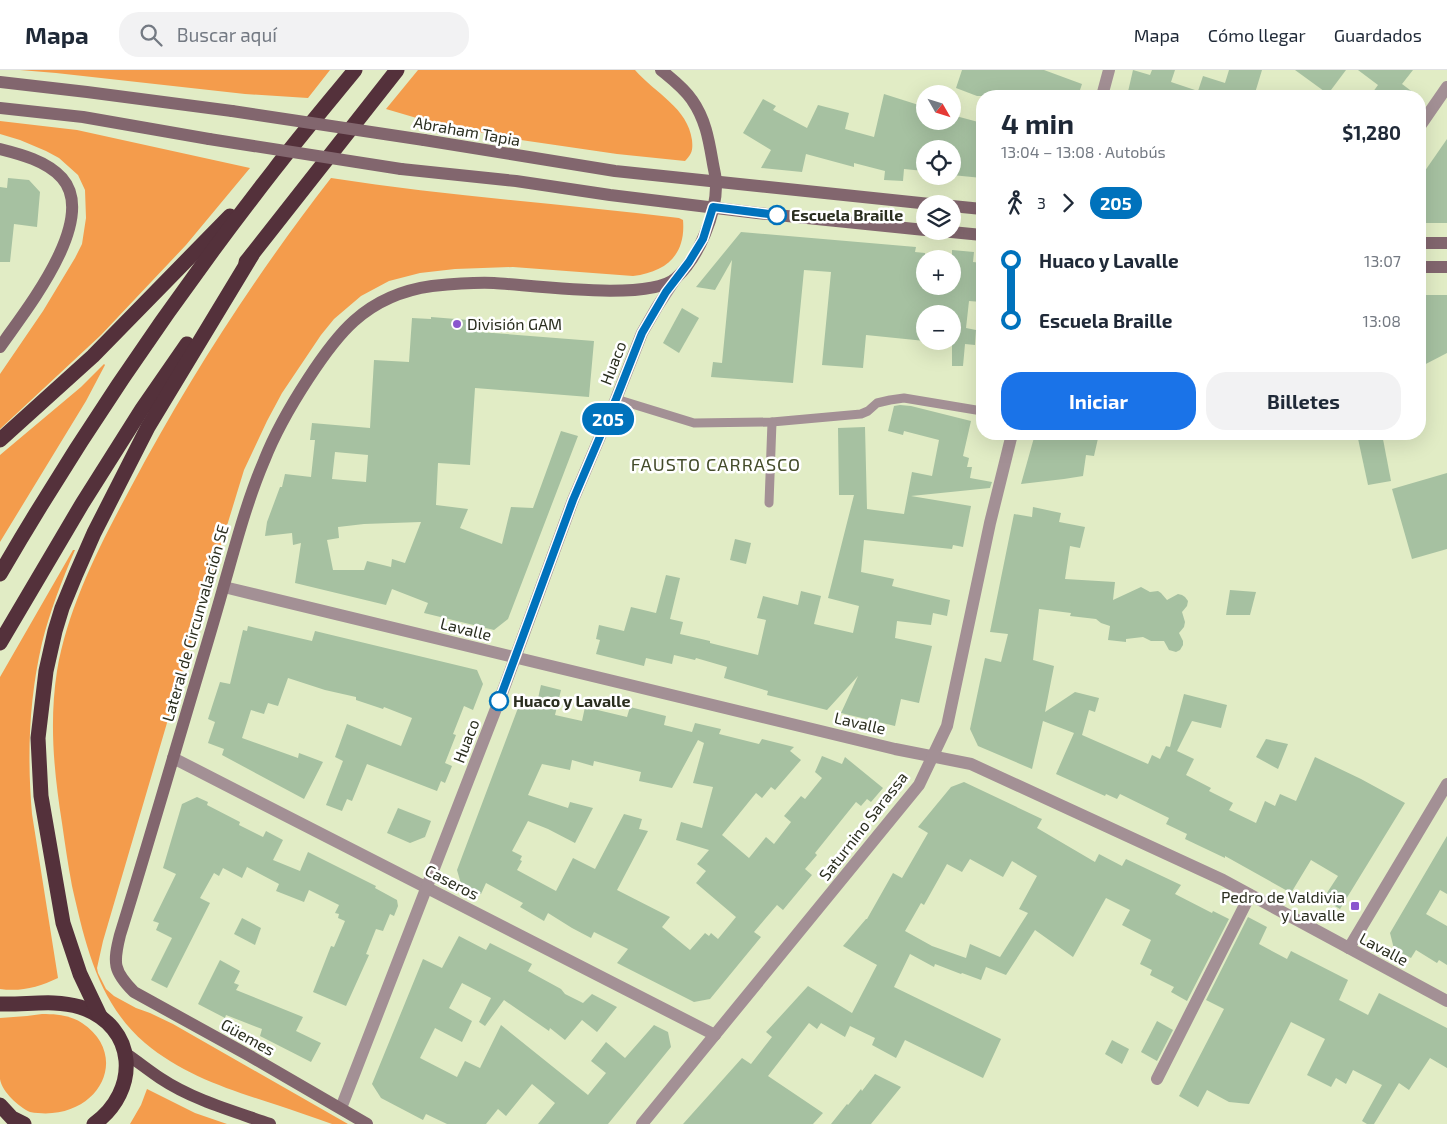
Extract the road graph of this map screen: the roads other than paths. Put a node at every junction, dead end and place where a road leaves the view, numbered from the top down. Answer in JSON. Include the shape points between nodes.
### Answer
{"nodes":[{"id":1,"x":355,"y":70,"type":"edge"},
{"id":2,"x":397,"y":70,"type":"edge"},
{"id":3,"x":661,"y":70,"type":"edge"},
{"id":4,"x":1109,"y":70,"type":"edge"},
{"id":5,"x":0,"y":82,"type":"edge"},
{"id":6,"x":1447,"y":87,"type":"edge"},
{"id":7,"x":1104,"y":90,"type":"edge"},
{"id":8,"x":0,"y":108,"type":"edge"},
{"id":9,"x":1426,"y":117,"type":"edge"},
{"id":10,"x":0,"y":149,"type":"edge"},
{"id":11,"x":274,"y":170,"type":"junction"},
{"id":12,"x":716,"y":183,"type":"junction"},
{"id":13,"x":916,"y":203,"type":"edge"},
{"id":14,"x":713,"y":207,"type":"junction"},
{"id":15,"x":961,"y":207,"type":"edge"},
{"id":16,"x":976,"y":208,"type":"edge"},
{"id":17,"x":916,"y":229,"type":"edge"},
{"id":18,"x":961,"y":233,"type":"edge"},
{"id":19,"x":976,"y":234,"type":"edge"},
{"id":20,"x":1447,"y":242,"type":"edge"},
{"id":21,"x":1426,"y":243,"type":"edge"},
{"id":22,"x":252,"y":254,"type":"junction"},
{"id":23,"x":1426,"y":267,"type":"edge"},
{"id":24,"x":1447,"y":267,"type":"edge"},
{"id":25,"x":676,"y":278,"type":"junction"},
{"id":26,"x":0,"y":347,"type":"edge"},
{"id":27,"x":616,"y":399,"type":"junction"},
{"id":28,"x":976,"y":410,"type":"edge"},
{"id":29,"x":772,"y":422,"type":"junction"},
{"id":30,"x":0,"y":440,"type":"edge"},
{"id":31,"x":1011,"y":440,"type":"edge"},
{"id":32,"x":769,"y":503,"type":"dead end"},
{"id":33,"x":0,"y":574,"type":"edge"},
{"id":34,"x":224,"y":587,"type":"junction"},
{"id":35,"x":0,"y":643,"type":"edge"},
{"id":36,"x":516,"y":658,"type":"junction"},
{"id":37,"x":932,"y":756,"type":"junction"},
{"id":38,"x":173,"y":758,"type":"junction"},
{"id":39,"x":1447,"y":784,"type":"edge"},
{"id":40,"x":427,"y":887,"type":"junction"},
{"id":41,"x":1250,"y":895,"type":"junction"},
{"id":42,"x":1349,"y":948,"type":"junction"},
{"id":43,"x":119,"y":974,"type":"joint"},
{"id":44,"x":1447,"y":1001,"type":"edge"},
{"id":45,"x":0,"y":1004,"type":"edge"},
{"id":46,"x":100,"y":1016,"type":"junction"},
{"id":47,"x":715,"y":1035,"type":"junction"},
{"id":48,"x":126,"y":1053,"type":"junction"},
{"id":49,"x":1157,"y":1079,"type":"dead end"},
{"id":50,"x":0,"y":1105,"type":"edge"},
{"id":51,"x":341,"y":1108,"type":"junction"},
{"id":52,"x":24,"y":1124,"type":"edge"},
{"id":53,"x":94,"y":1124,"type":"edge"},
{"id":54,"x":270,"y":1124,"type":"edge"},
{"id":55,"x":368,"y":1124,"type":"edge"},
{"id":56,"x":642,"y":1124,"type":"edge"}],
"edges":[{"from":1,"to":11,"type":"highway"},
{"from":2,"to":22,"type":"highway"},
{"from":3,"to":12,"type":"main road","via":[[692,99],[703,119]]},
{"from":4,"to":7,"type":"street"},
{"from":5,"to":12,"type":"main road","name":"Abraham Tapia","bridge":true,"via":[[232,111],[615,171]]},
{"from":6,"to":9,"type":"street"},
{"from":8,"to":14,"type":"main road","bridge":true,"via":[[83,117],[401,169]]},
{"from":10,"to":26,"type":"main road","via":[[49,168],[69,188],[72,201],[67,238],[57,260]]},
{"from":11,"to":30,"type":"highway","via":[[93,356]]},
{"from":11,"to":33,"type":"highway","via":[[141,352]]},
{"from":12,"to":13,"type":"main road","name":"Abraham Tapia"},
{"from":12,"to":14,"type":"main road"},
{"from":14,"to":17,"type":"main road"},
{"from":14,"to":25,"type":"main road","via":[[703,239]]},
{"from":15,"to":16,"type":"main road"},
{"from":18,"to":19,"type":"main road"},
{"from":20,"to":21,"type":"main road"},
{"from":22,"to":35,"type":"highway","via":[[132,425]]},
{"from":22,"to":46,"type":"highway","via":[[148,428],[94,533],[62,608],[46,671],[38,738],[41,796],[63,923],[80,974]]},
{"from":23,"to":24,"type":"main road"},
{"from":25,"to":27,"type":"street","name":"Huaco","via":[[642,333]]},
{"from":25,"to":34,"type":"main road","name":"Lateral de Circunvalación SE","via":[[653,288],[627,291],[482,283],[430,286],[397,295],[368,310],[354,321],[326,354],[300,391],[280,428],[254,486]]},
{"from":27,"to":29,"type":"lane","via":[[694,423]]},
{"from":27,"to":36,"type":"street","name":"Huaco","via":[[573,500]]},
{"from":28,"to":29,"type":"lane","via":[[904,398],[877,403],[861,414]]},
{"from":29,"to":32,"type":"lane"},
{"from":31,"to":37,"type":"street","name":"Saturnino Sarassa","via":[[947,726]]},
{"from":34,"to":36,"type":"street","name":"Lavalle"},
{"from":34,"to":38,"type":"main road","name":"Lateral de Circunvalación SE"},
{"from":36,"to":37,"type":"street","name":"Lavalle"},
{"from":36,"to":40,"type":"street","name":"Huaco"},
{"from":37,"to":41,"type":"street","name":"Lavalle","via":[[971,764]]},
{"from":37,"to":47,"type":"street","name":"Saturnino Sarassa","via":[[919,785]]},
{"from":38,"to":40,"type":"street","name":"Caseros"},
{"from":38,"to":43,"type":"main road","name":"Lateral de Circunvalación SE","via":[[120,935],[115,964]]},
{"from":39,"to":42,"type":"street"},
{"from":40,"to":47,"type":"street","name":"Caseros"},
{"from":40,"to":51,"type":"street","name":"Huaco"},
{"from":41,"to":42,"type":"street","name":"Lavalle"},
{"from":41,"to":49,"type":"street"},
{"from":42,"to":44,"type":"street","name":"Lavalle"},
{"from":43,"to":51,"type":"main road","name":"Güemes","via":[[134,992]]},
{"from":45,"to":46,"type":"highway","via":[[56,1002]]},
{"from":46,"to":48,"type":"highway","via":[[116,1031]]},
{"from":47,"to":56,"type":"street","name":"Saturnino Sarassa"},
{"from":48,"to":53,"type":"highway","via":[[122,1088],[108,1112]]},
{"from":48,"to":54,"type":"main road","via":[[178,1088],[222,1108]]},
{"from":50,"to":52,"type":"highway","via":[[12,1118]]},
{"from":51,"to":55,"type":"main road","name":"Güemes"}]}
